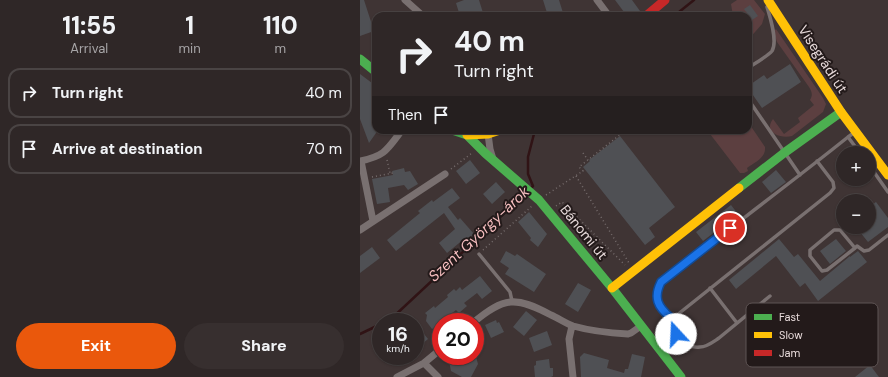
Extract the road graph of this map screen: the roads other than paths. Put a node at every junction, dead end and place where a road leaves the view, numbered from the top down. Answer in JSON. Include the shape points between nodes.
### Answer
{"nodes":[{"id":1,"x":405,"y":0,"type":"edge"},
{"id":2,"x":597,"y":0,"type":"edge"},
{"id":3,"x":665,"y":0,"type":"edge"},
{"id":4,"x":767,"y":0,"type":"edge"},
{"id":5,"x":418,"y":12,"type":"edge"},
{"id":6,"x":606,"y":12,"type":"edge"},
{"id":7,"x":651,"y":12,"type":"edge"},
{"id":8,"x":360,"y":59,"type":"edge"},
{"id":9,"x":752,"y":65,"type":"edge"},
{"id":10,"x":372,"y":69,"type":"edge"},
{"id":11,"x":752,"y":105,"type":"edge"},
{"id":12,"x":841,"y":112,"type":"junction"},
{"id":13,"x":399,"y":134,"type":"edge"},
{"id":14,"x":464,"y":134,"type":"edge"},
{"id":15,"x":488,"y":134,"type":"joint"},
{"id":16,"x":852,"y":134,"type":"junction"},
{"id":17,"x":467,"y":135,"type":"junction"},
{"id":18,"x":857,"y":146,"type":"edge"},
{"id":19,"x":784,"y":153,"type":"junction"},
{"id":20,"x":360,"y":161,"type":"edge"},
{"id":21,"x":494,"y":161,"type":"junction"},
{"id":22,"x":817,"y":161,"type":"junction"},
{"id":23,"x":445,"y":174,"type":"road end"},
{"id":24,"x":800,"y":175,"type":"junction"},
{"id":25,"x":876,"y":175,"type":"edge"},
{"id":26,"x":888,"y":175,"type":"edge"},
{"id":27,"x":888,"y":192,"type":"edge"},
{"id":28,"x":373,"y":222,"type":"junction"},
{"id":29,"x":360,"y":230,"type":"edge"},
{"id":30,"x":888,"y":235,"type":"edge"},
{"id":31,"x":855,"y":248,"type":"junction"},
{"id":32,"x":479,"y":254,"type":"road end"},
{"id":33,"x":612,"y":288,"type":"junction"},
{"id":34,"x":710,"y":288,"type":"junction"},
{"id":35,"x":770,"y":296,"type":"dead end"},
{"id":36,"x":512,"y":301,"type":"junction"},
{"id":37,"x":761,"y":303,"type":"edge"},
{"id":38,"x":484,"y":314,"type":"edge"},
{"id":39,"x":746,"y":316,"type":"edge"},
{"id":40,"x":670,"y":317,"type":"junction"},
{"id":41,"x":737,"y":323,"type":"junction"},
{"id":42,"x":572,"y":326,"type":"junction"},
{"id":43,"x":641,"y":326,"type":"junction"},
{"id":44,"x":432,"y":356,"type":"edge"},
{"id":45,"x":424,"y":363,"type":"joint"},
{"id":46,"x":420,"y":365,"type":"edge"},
{"id":47,"x":397,"y":377,"type":"edge"},
{"id":48,"x":438,"y":377,"type":"edge"},
{"id":49,"x":572,"y":377,"type":"edge"},
{"id":50,"x":681,"y":377,"type":"edge"}],
"edges":[{"from":1,"to":5,"type":"street"},
{"from":2,"to":6,"type":"street"},
{"from":3,"to":7,"type":"street"},
{"from":4,"to":9,"type":"lane","via":[[773,45],[771,52]]},
{"from":4,"to":12,"type":"street","name":"Visegrádi út"},
{"from":8,"to":10,"type":"street"},
{"from":11,"to":19,"type":"lane"},
{"from":12,"to":16,"type":"street","name":"Visegrádi út"},
{"from":12,"to":19,"type":"street"},
{"from":13,"to":20,"type":"street","via":[[385,152]]},
{"from":14,"to":17,"type":"street"},
{"from":15,"to":17,"type":"street"},
{"from":15,"to":21,"type":"street"},
{"from":16,"to":18,"type":"lane","name":"Visegrádi út"},
{"from":16,"to":22,"type":"lane"},
{"from":16,"to":26,"type":"street","name":"Visegrádi út"},
{"from":17,"to":21,"type":"street"},
{"from":19,"to":24,"type":"lane"},
{"from":19,"to":33,"type":"street"},
{"from":20,"to":28,"type":"street"},
{"from":21,"to":33,"type":"street","name":"Bánomi út","via":[[549,211]]},
{"from":22,"to":24,"type":"lane"},
{"from":22,"to":34,"type":"lane","via":[[833,182],[834,188],[830,193]]},
{"from":23,"to":28,"type":"street"},
{"from":24,"to":40,"type":"lane","via":[[661,282],[657,290],[657,299],[662,310]]},
{"from":25,"to":27,"type":"lane"},
{"from":28,"to":29,"type":"street"},
{"from":30,"to":31,"type":"lane","via":[[869,250],[864,251],[857,246]]},
{"from":31,"to":31,"type":"lane","via":[[827,270],[822,271],[810,256],[810,250],[834,230],[840,230]]},
{"from":32,"to":36,"type":"lane","via":[[510,292]]},
{"from":33,"to":43,"type":"street","name":"Bánomi út"},
{"from":34,"to":40,"type":"lane","via":[[677,315]]},
{"from":34,"to":41,"type":"lane"},
{"from":35,"to":37,"type":"lane"},
{"from":36,"to":38,"type":"street","via":[[494,306]]},
{"from":36,"to":42,"type":"street","via":[[535,306]]},
{"from":39,"to":41,"type":"lane"},
{"from":40,"to":41,"type":"lane","via":[[676,334],[691,347],[710,344]]},
{"from":42,"to":43,"type":"street","via":[[605,333],[628,334]]},
{"from":42,"to":49,"type":"street","via":[[569,340]]},
{"from":43,"to":50,"type":"street","name":"Bánomi út"},
{"from":44,"to":45,"type":"street"},
{"from":45,"to":48,"type":"street"},
{"from":46,"to":47,"type":"street"}]}
